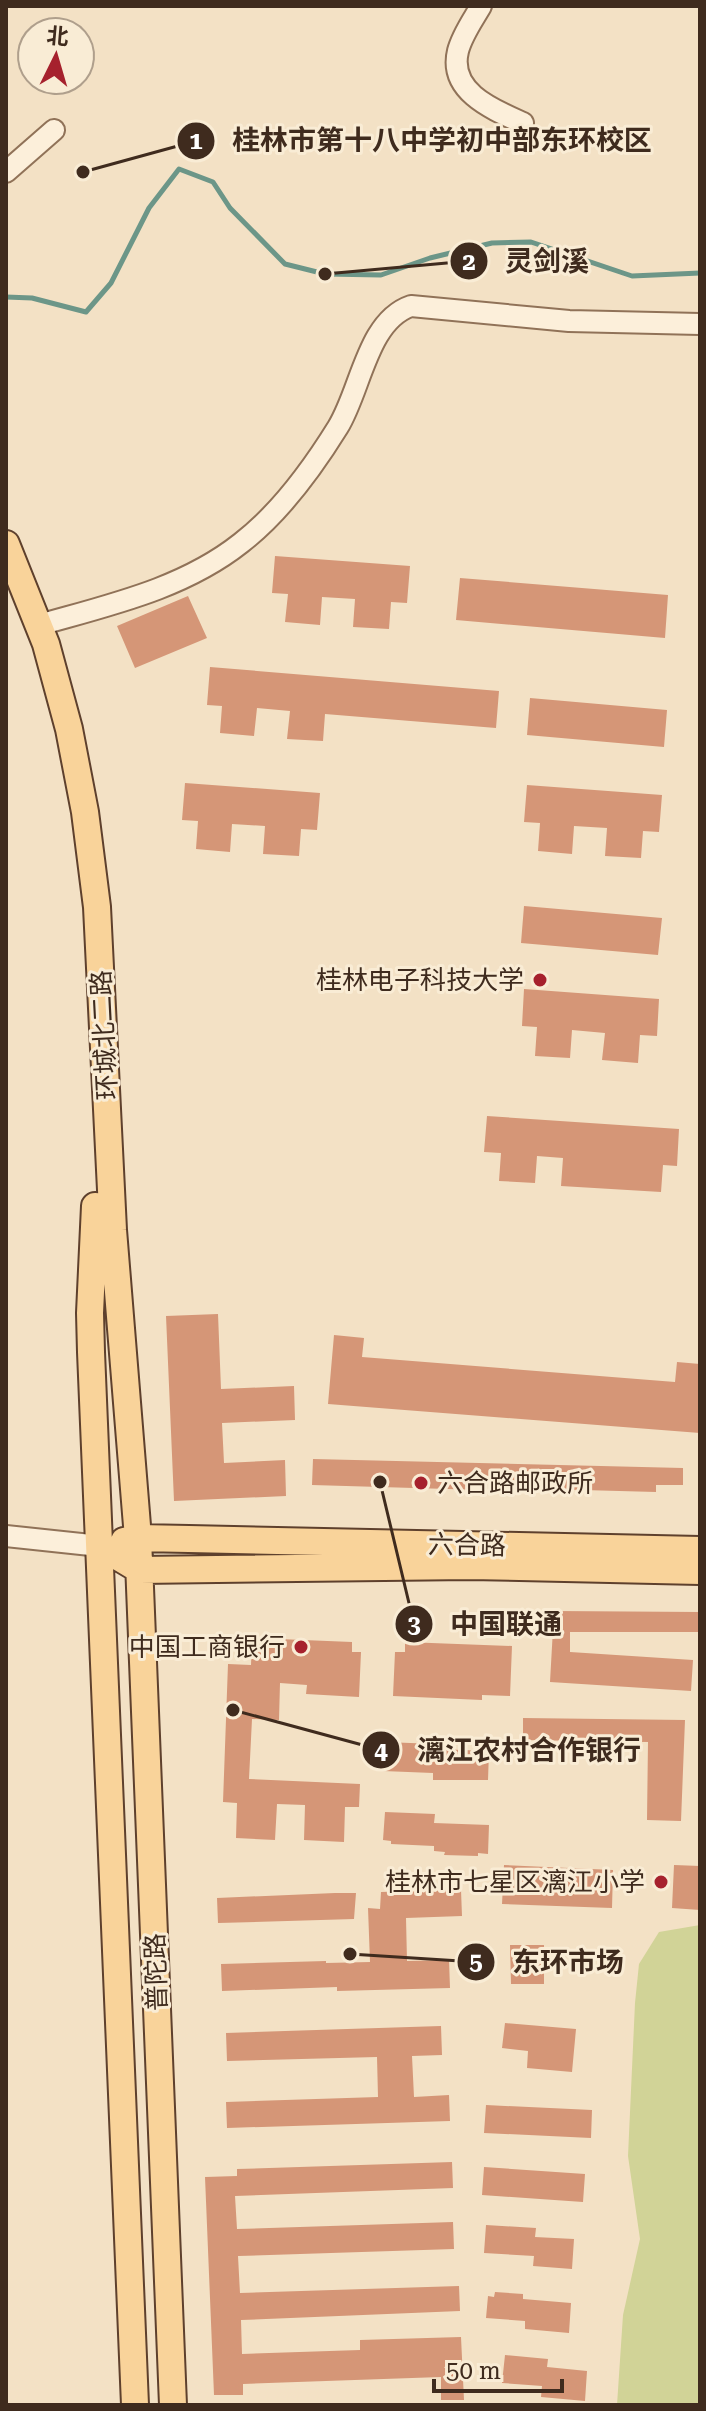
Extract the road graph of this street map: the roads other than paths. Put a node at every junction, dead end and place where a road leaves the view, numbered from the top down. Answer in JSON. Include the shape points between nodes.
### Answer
{"nodes":[{"id":1,"x":481,"y":6,"type":"edge"},
{"id":2,"x":523,"y":123,"type":"dead end"},
{"id":3,"x":54,"y":130,"type":"dead end"},
{"id":4,"x":6,"y":172,"type":"edge"},
{"id":5,"x":700,"y":324,"type":"edge"},
{"id":6,"x":6,"y":544,"type":"edge"},
{"id":7,"x":6,"y":585,"type":"edge"},
{"id":8,"x":39,"y":625,"type":"junction"},
{"id":9,"x":6,"y":1536,"type":"edge"},
{"id":10,"x":138,"y":1538,"type":"junction"},
{"id":11,"x":100,"y":1546,"type":"junction"},
{"id":12,"x":700,"y":1550,"type":"edge"},
{"id":13,"x":140,"y":1570,"type":"junction"},
{"id":14,"x":700,"y":1571,"type":"edge"},
{"id":15,"x":135,"y":2405,"type":"edge"},
{"id":16,"x":173,"y":2405,"type":"edge"}],
"edges":[{"from":1,"to":2,"type":"street","via":[[458,50],[456,67],[466,88],[485,106]]},
{"from":3,"to":4,"type":"street"},
{"from":5,"to":8,"type":"street","via":[[569,321],[411,306],[397,311],[384,324],[340,424],[308,472],[242,543],[200,571],[142,596]]},
{"from":6,"to":8,"type":"main road","name":"环城北二路"},
{"from":7,"to":11,"type":"main road","name":"环城北二路","via":[[55,732],[81,909],[96,1215],[90,1313]]},
{"from":8,"to":10,"type":"main road","name":"环城北二路","via":[[69,729],[97,907],[113,1230]]},
{"from":9,"to":11,"type":"street"},
{"from":10,"to":11,"type":"main road","name":"六合路"},
{"from":10,"to":12,"type":"main road","name":"六合路"},
{"from":10,"to":13,"type":"main road","name":"普陀路"},
{"from":11,"to":13,"type":"main road"},
{"from":11,"to":15,"type":"main road","name":"普陀路"},
{"from":13,"to":14,"type":"main road","name":"六合路","via":[[470,1566]]},
{"from":13,"to":16,"type":"main road","name":"普陀路"}]}
